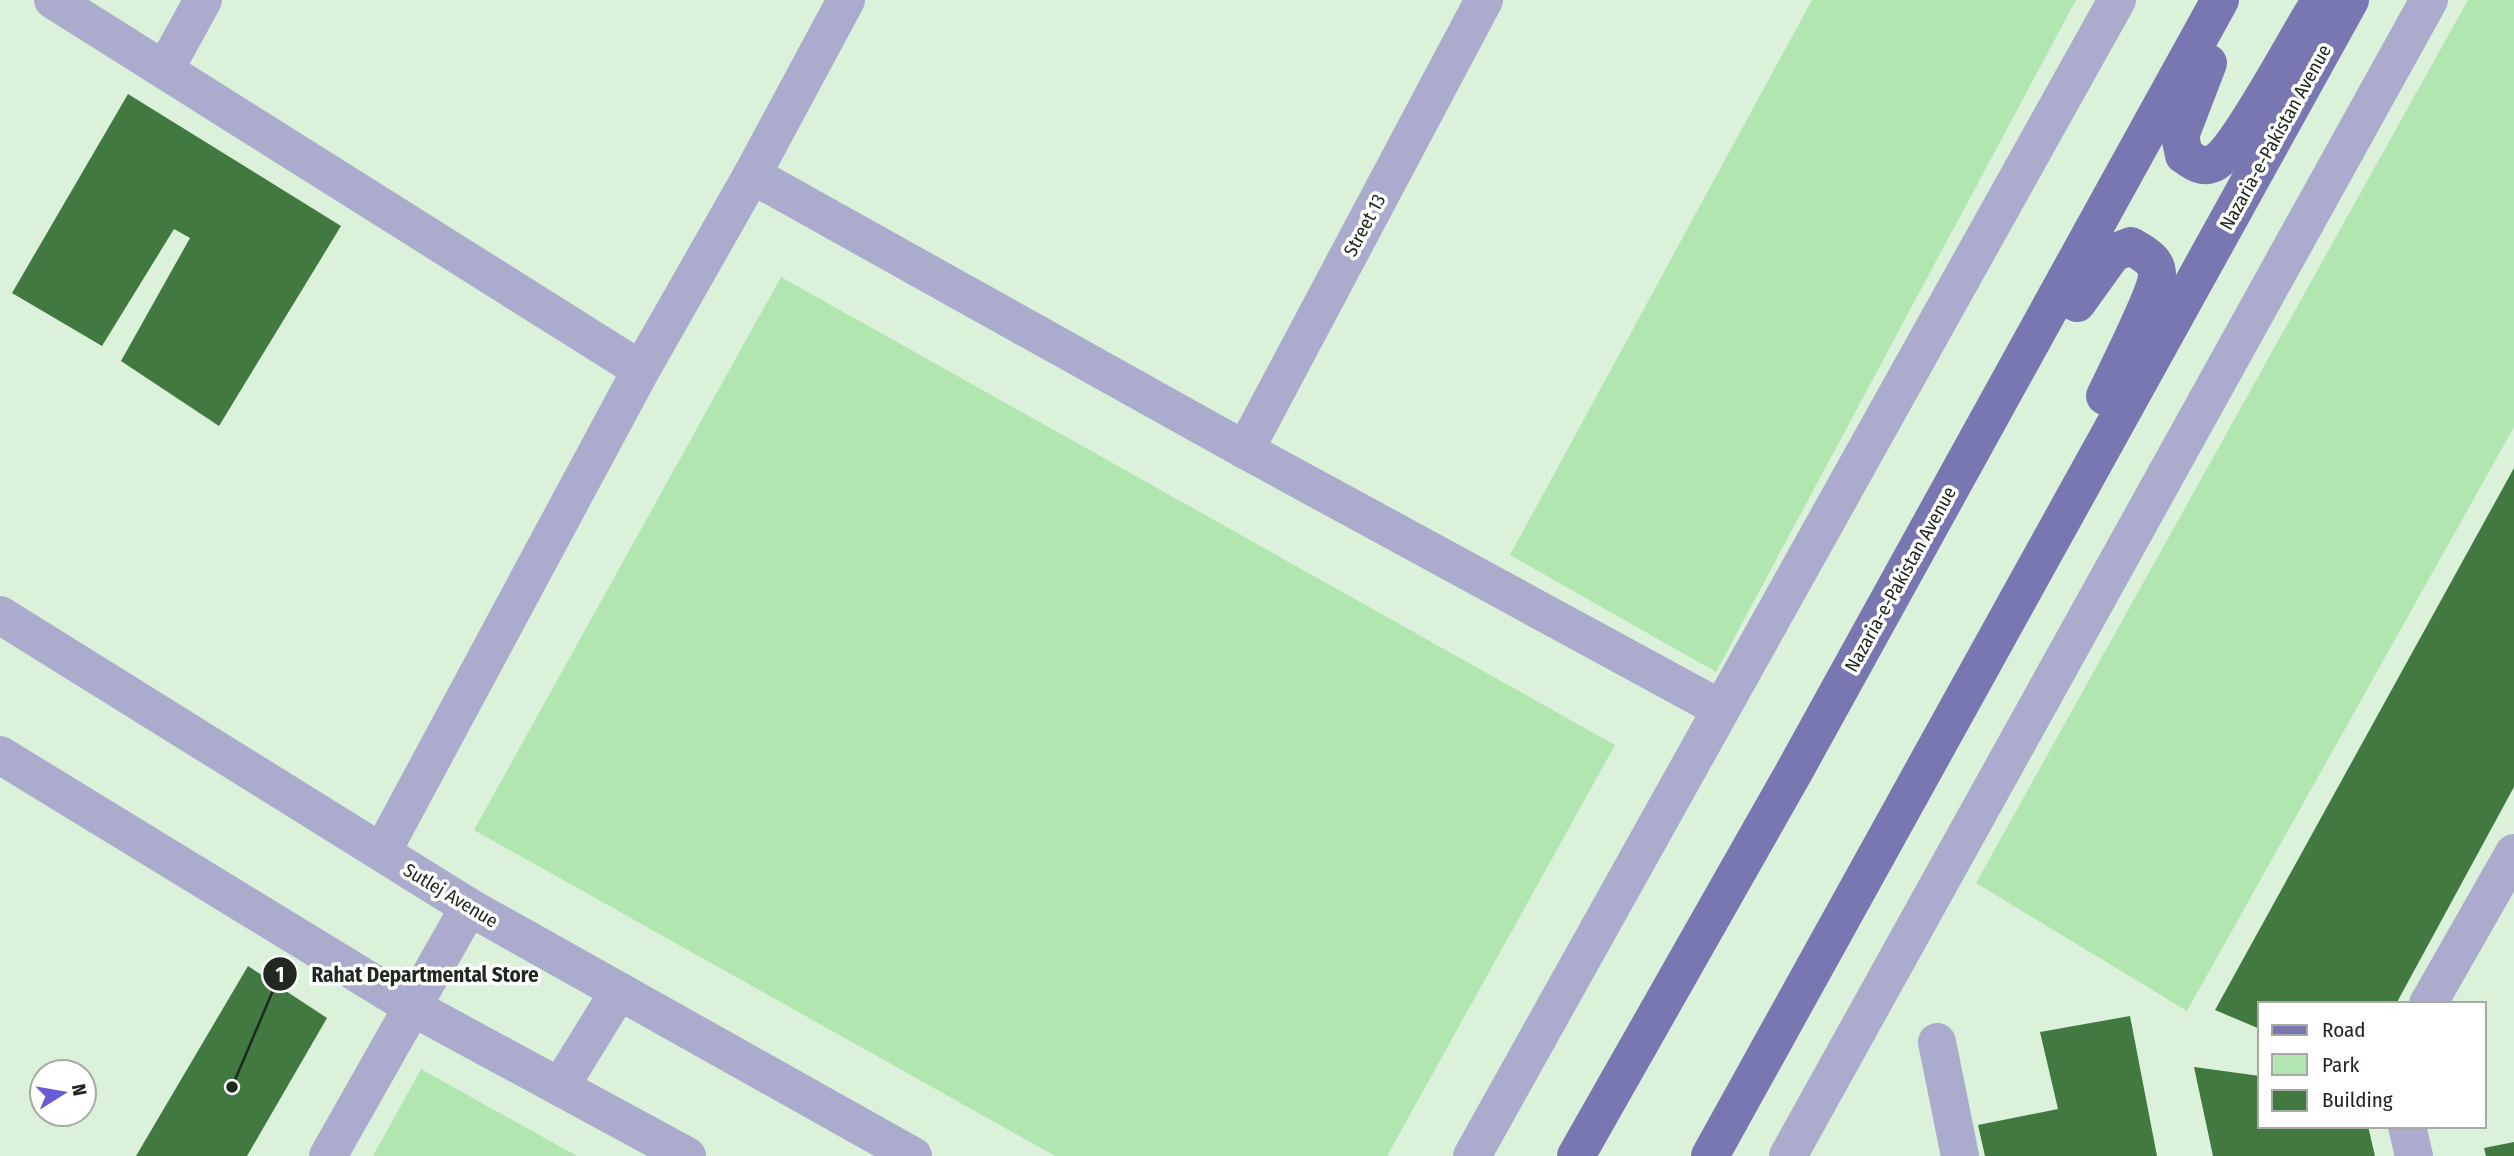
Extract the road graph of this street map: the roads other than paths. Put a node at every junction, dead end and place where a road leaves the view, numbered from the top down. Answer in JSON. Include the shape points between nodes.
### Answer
{"nodes":[{"id":1,"x":53,"y":0,"type":"edge"},
{"id":2,"x":203,"y":0,"type":"edge"},
{"id":3,"x":846,"y":0,"type":"edge"},
{"id":4,"x":1484,"y":0,"type":"edge"},
{"id":5,"x":2117,"y":0,"type":"edge"},
{"id":6,"x":2220,"y":0,"type":"edge"},
{"id":7,"x":2235,"y":0,"type":"edge"},
{"id":8,"x":2322,"y":0,"type":"edge"},
{"id":9,"x":2350,"y":0,"type":"edge"},
{"id":10,"x":2429,"y":0,"type":"edge"},
{"id":11,"x":165,"y":69,"type":"junction"},
{"id":12,"x":752,"y":176,"type":"junction"},
{"id":13,"x":641,"y":370,"type":"junction"},
{"id":14,"x":1245,"y":450,"type":"junction"},
{"id":15,"x":1963,"y":465,"type":"junction"},
{"id":16,"x":2046,"y":553,"type":"junction"},
{"id":17,"x":0,"y":615,"type":"edge"},
{"id":18,"x":1721,"y":709,"type":"junction"},
{"id":19,"x":0,"y":755,"type":"edge"},
{"id":20,"x":382,"y":852,"type":"junction"},
{"id":21,"x":2514,"y":853,"type":"edge"},
{"id":22,"x":468,"y":907,"type":"junction"},
{"id":23,"x":619,"y":991,"type":"junction"},
{"id":24,"x":2429,"y":1002,"type":"edge"},
{"id":25,"x":414,"y":1008,"type":"junction"},
{"id":26,"x":1937,"y":1042,"type":"dead end"},
{"id":27,"x":561,"y":1087,"type":"junction"},
{"id":28,"x":2407,"y":1128,"type":"edge"},
{"id":29,"x":328,"y":1156,"type":"edge"},
{"id":30,"x":687,"y":1156,"type":"edge"},
{"id":31,"x":913,"y":1156,"type":"edge"},
{"id":32,"x":1472,"y":1156,"type":"edge"},
{"id":33,"x":1576,"y":1156,"type":"edge"},
{"id":34,"x":1710,"y":1156,"type":"edge"},
{"id":35,"x":1788,"y":1156,"type":"edge"},
{"id":36,"x":1960,"y":1156,"type":"edge"},
{"id":37,"x":2414,"y":1156,"type":"edge"}],
"edges":[{"from":1,"to":11,"type":"street"},
{"from":2,"to":11,"type":"street"},
{"from":3,"to":12,"type":"street"},
{"from":4,"to":14,"type":"street","name":"Street 13"},
{"from":5,"to":18,"type":"street"},
{"from":6,"to":15,"type":"main road","name":"Nazaria-e-Pakistan Avenue"},
{"from":7,"to":8,"type":"main road","via":[[2180,136],[2184,155],[2196,164],[2216,162],[2250,118]]},
{"from":9,"to":16,"type":"main road","name":"Nazaria-e-Pakistan Avenue"},
{"from":10,"to":35,"type":"street"},
{"from":11,"to":13,"type":"street"},
{"from":12,"to":13,"type":"street"},
{"from":12,"to":14,"type":"street"},
{"from":13,"to":20,"type":"street"},
{"from":14,"to":18,"type":"street"},
{"from":15,"to":16,"type":"main road","via":[[2113,253],[2131,246],[2154,261],[2158,274],[2080,449]]},
{"from":15,"to":33,"type":"main road","name":"Nazaria-e-Pakistan Avenue"},
{"from":16,"to":34,"type":"main road","name":"Nazaria-e-Pakistan Avenue"},
{"from":17,"to":20,"type":"street","name":"Sutlej Avenue"},
{"from":18,"to":32,"type":"street"},
{"from":19,"to":25,"type":"street"},
{"from":20,"to":22,"type":"street","name":"Sutlej Avenue"},
{"from":21,"to":24,"type":"street"},
{"from":22,"to":23,"type":"street","name":"Sutlej Avenue"},
{"from":22,"to":25,"type":"street"},
{"from":23,"to":27,"type":"street"},
{"from":23,"to":31,"type":"street","name":"Sutlej Avenue"},
{"from":25,"to":27,"type":"street"},
{"from":25,"to":29,"type":"street"},
{"from":26,"to":36,"type":"street"},
{"from":27,"to":30,"type":"street"},
{"from":28,"to":37,"type":"street"}]}
